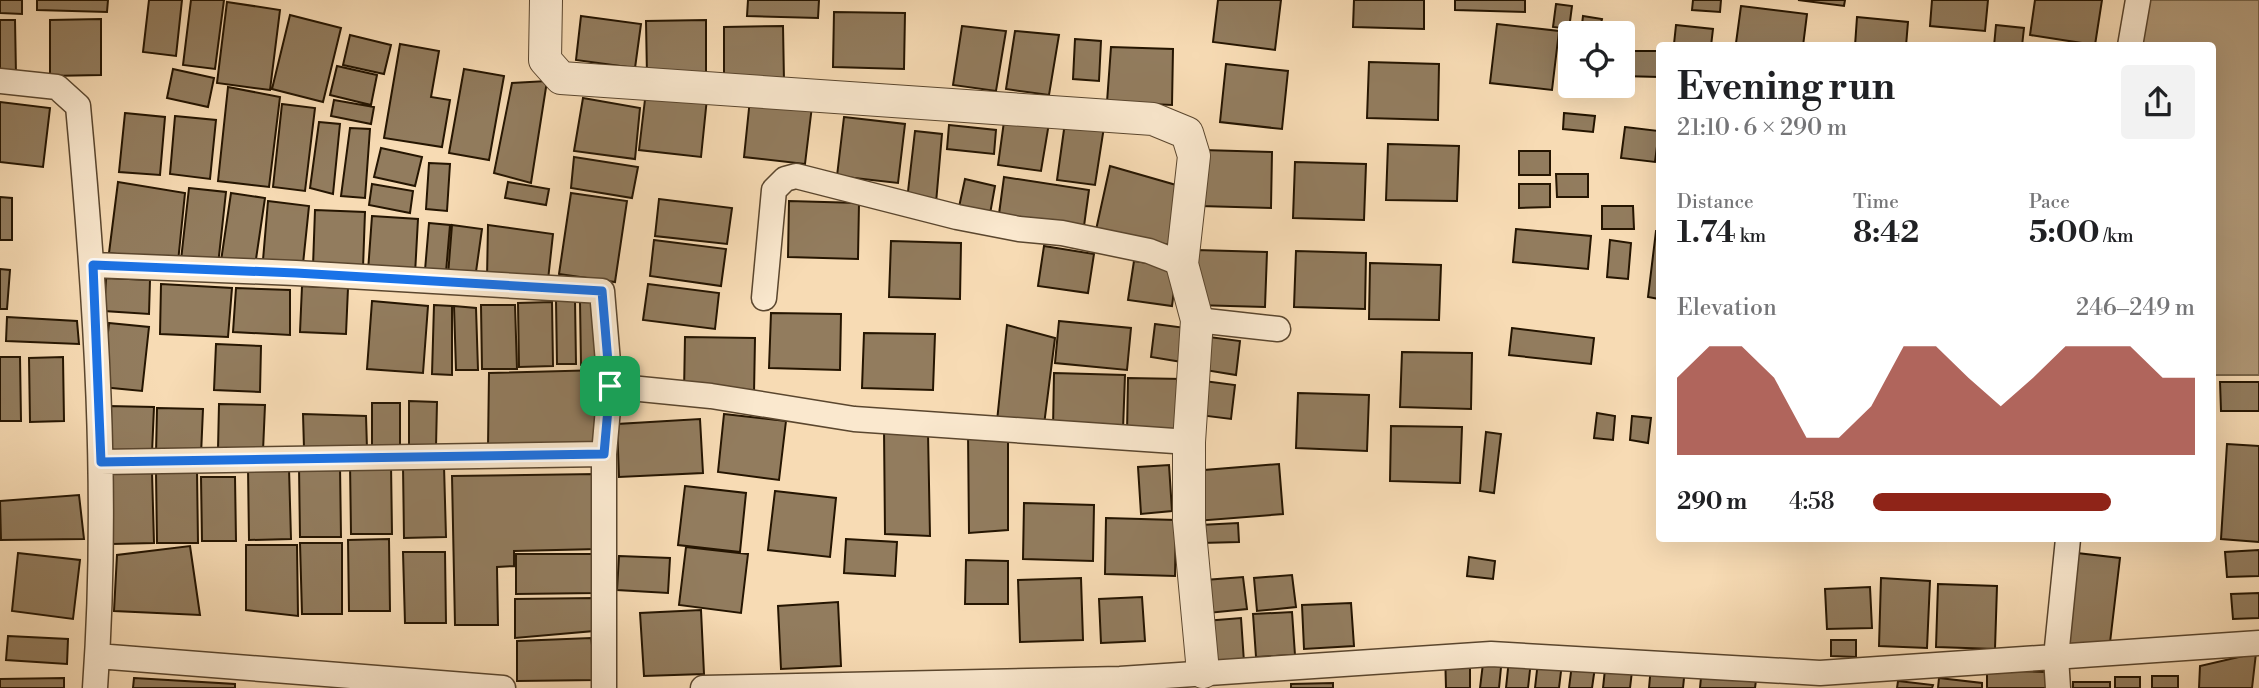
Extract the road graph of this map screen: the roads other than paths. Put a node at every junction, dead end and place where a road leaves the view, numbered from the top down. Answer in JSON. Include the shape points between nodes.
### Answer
{"nodes":[{"id":1,"x":546,"y":0,"type":"edge"},
{"id":2,"x":2138,"y":0,"type":"edge"},
{"id":3,"x":2131,"y":42,"type":"edge"},
{"id":4,"x":0,"y":80,"type":"edge"},
{"id":5,"x":1182,"y":264,"type":"junction"},
{"id":6,"x":93,"y":265,"type":"junction"},
{"id":7,"x":764,"y":298,"type":"dead end"},
{"id":8,"x":1197,"y":320,"type":"junction"},
{"id":9,"x":1278,"y":329,"type":"dead end"},
{"id":10,"x":610,"y":386,"type":"junction"},
{"id":11,"x":1189,"y":442,"type":"junction"},
{"id":12,"x":604,"y":454,"type":"junction"},
{"id":13,"x":101,"y":462,"type":"junction"},
{"id":14,"x":2068,"y":542,"type":"edge"},
{"id":15,"x":2259,"y":643,"type":"edge"},
{"id":16,"x":97,"y":656,"type":"junction"},
{"id":17,"x":2056,"y":657,"type":"junction"},
{"id":18,"x":1201,"y":680,"type":"edge"},
{"id":19,"x":95,"y":688,"type":"edge"},
{"id":20,"x":494,"y":688,"type":"edge"},
{"id":21,"x":503,"y":688,"type":"edge"},
{"id":22,"x":604,"y":688,"type":"edge"},
{"id":23,"x":703,"y":688,"type":"edge"},
{"id":24,"x":2058,"y":688,"type":"edge"}],
"edges":[{"from":1,"to":5,"type":"street","via":[[545,60],[561,78],[1153,119],[1187,134],[1194,156]]},
{"from":2,"to":3,"type":"street"},
{"from":4,"to":6,"type":"street","via":[[57,87],[78,106]]},
{"from":5,"to":7,"type":"street","via":[[1149,251],[957,217],[796,176],[774,190]]},
{"from":5,"to":8,"type":"street"},
{"from":6,"to":10,"type":"street","via":[[602,291]]},
{"from":6,"to":13,"type":"street"},
{"from":8,"to":9,"type":"street"},
{"from":8,"to":11,"type":"street"},
{"from":10,"to":11,"type":"street","via":[[711,396],[853,419]]},
{"from":10,"to":12,"type":"street"},
{"from":11,"to":18,"type":"street","via":[[1189,521]]},
{"from":12,"to":13,"type":"street"},
{"from":12,"to":22,"type":"street"},
{"from":13,"to":16,"type":"street"},
{"from":14,"to":17,"type":"street"},
{"from":15,"to":17,"type":"street"},
{"from":16,"to":19,"type":"street"},
{"from":16,"to":20,"type":"street"},
{"from":17,"to":18,"type":"street","via":[[1819,673],[1491,654]]},
{"from":17,"to":24,"type":"street"},
{"from":18,"to":23,"type":"street"},
{"from":20,"to":21,"type":"street"}]}
